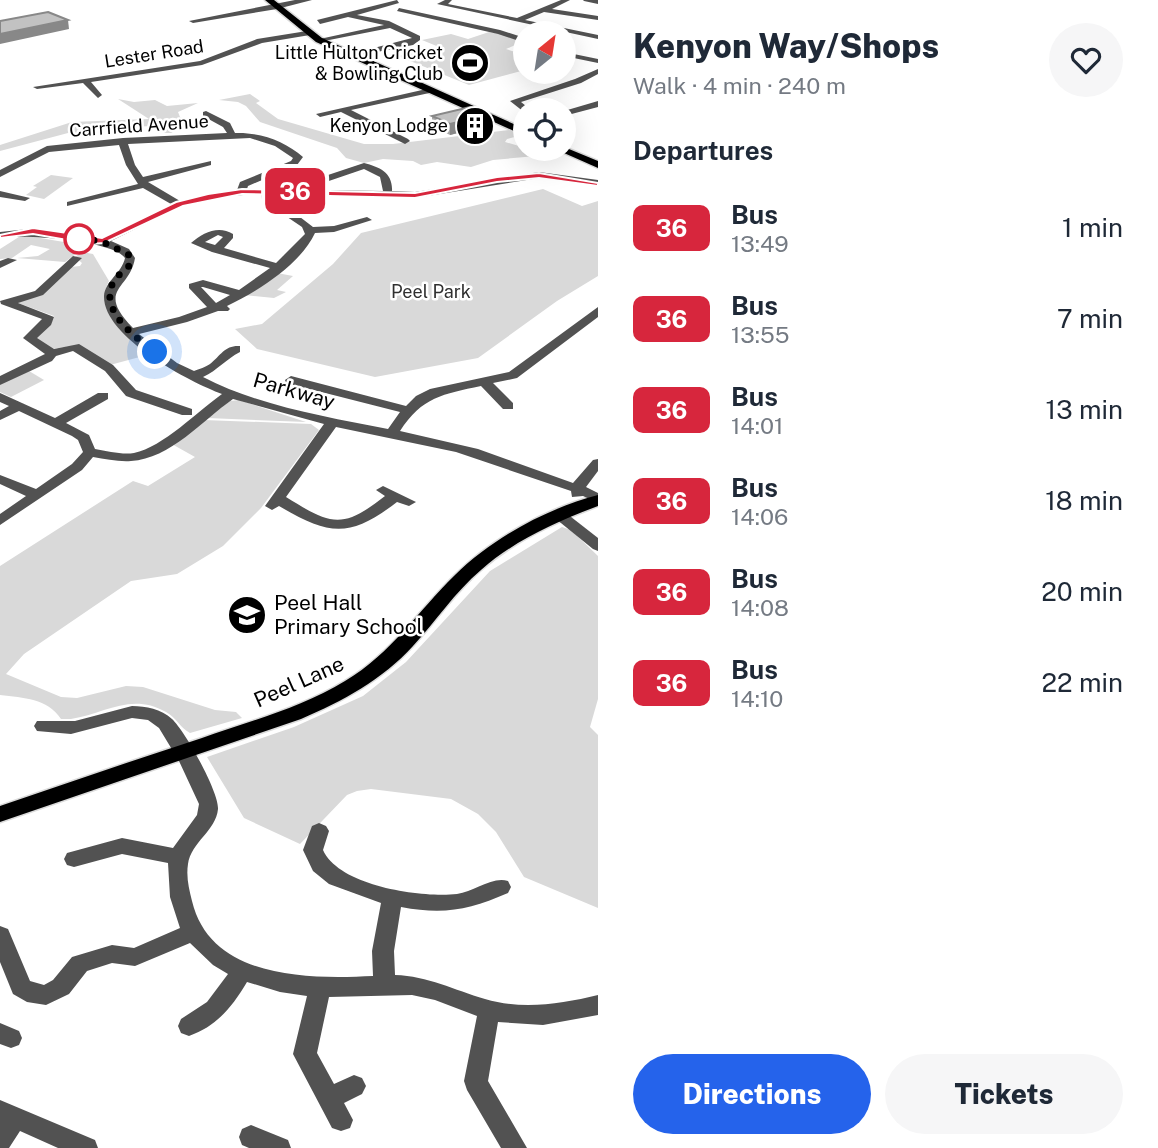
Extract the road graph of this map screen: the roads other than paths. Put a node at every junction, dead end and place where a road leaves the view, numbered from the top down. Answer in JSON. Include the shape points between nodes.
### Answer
{"nodes":[{"id":1,"x":309,"y":0,"type":"edge"},
{"id":2,"x":567,"y":0,"type":"edge"},
{"id":3,"x":586,"y":0,"type":"edge"},
{"id":4,"x":449,"y":1,"type":"edge"},
{"id":5,"x":598,"y":2,"type":"edge"},
{"id":6,"x":274,"y":4,"type":"edge"},
{"id":7,"x":398,"y":6,"type":"edge"},
{"id":8,"x":459,"y":8,"type":"junction"},
{"id":9,"x":546,"y":9,"type":"junction"},
{"id":10,"x":345,"y":13,"type":"junction"},
{"id":11,"x":437,"y":18,"type":"junction"},
{"id":12,"x":598,"y":18,"type":"edge"},
{"id":13,"x":518,"y":20,"type":"junction"},
{"id":14,"x":193,"y":21,"type":"dead end"},
{"id":15,"x":522,"y":21,"type":"edge"},
{"id":16,"x":320,"y":22,"type":"dead end"},
{"id":17,"x":391,"y":25,"type":"junction"},
{"id":18,"x":307,"y":33,"type":"junction"},
{"id":19,"x":576,"y":33,"type":"edge"},
{"id":20,"x":513,"y":37,"type":"edge"},
{"id":21,"x":594,"y":37,"type":"edge"},
{"id":22,"x":319,"y":40,"type":"junction"},
{"id":23,"x":579,"y":42,"type":"dead end"},
{"id":24,"x":351,"y":55,"type":"junction"},
{"id":25,"x":576,"y":56,"type":"edge"},
{"id":26,"x":598,"y":61,"type":"edge"},
{"id":27,"x":598,"y":71,"type":"edge"},
{"id":28,"x":85,"y":80,"type":"junction"},
{"id":29,"x":37,"y":87,"type":"dead end"},
{"id":30,"x":431,"y":90,"type":"junction"},
{"id":31,"x":98,"y":95,"type":"dead end"},
{"id":32,"x":523,"y":98,"type":"edge"},
{"id":33,"x":598,"y":104,"type":"edge"},
{"id":34,"x":342,"y":110,"type":"junction"},
{"id":35,"x":576,"y":110,"type":"edge"},
{"id":36,"x":206,"y":114,"type":"dead end"},
{"id":37,"x":320,"y":114,"type":"dead end"},
{"id":38,"x":513,"y":127,"type":"edge"},
{"id":39,"x":232,"y":135,"type":"junction"},
{"id":40,"x":123,"y":141,"type":"junction"},
{"id":41,"x":405,"y":141,"type":"dead end"},
{"id":42,"x":576,"y":155,"type":"edge"},
{"id":43,"x":208,"y":163,"type":"dead end"},
{"id":44,"x":597,"y":164,"type":"edge"},
{"id":45,"x":0,"y":174,"type":"edge"},
{"id":46,"x":564,"y":177,"type":"junction"},
{"id":47,"x":142,"y":183,"type":"junction"},
{"id":48,"x":598,"y":183,"type":"edge"},
{"id":49,"x":242,"y":191,"type":"junction"},
{"id":50,"x":265,"y":191,"type":"junction"},
{"id":51,"x":314,"y":192,"type":"junction"},
{"id":52,"x":0,"y":194,"type":"edge"},
{"id":53,"x":387,"y":195,"type":"junction"},
{"id":54,"x":22,"y":197,"type":"dead end"},
{"id":55,"x":77,"y":203,"type":"dead end"},
{"id":56,"x":180,"y":204,"type":"junction"},
{"id":57,"x":361,"y":224,"type":"dead end"},
{"id":58,"x":310,"y":230,"type":"junction"},
{"id":59,"x":0,"y":235,"type":"edge"},
{"id":60,"x":101,"y":241,"type":"junction"},
{"id":61,"x":216,"y":250,"type":"dead end"},
{"id":62,"x":12,"y":260,"type":"dead end"},
{"id":63,"x":76,"y":262,"type":"dead end"},
{"id":64,"x":0,"y":265,"type":"edge"},
{"id":65,"x":277,"y":267,"type":"junction"},
{"id":66,"x":237,"y":295,"type":"junction"},
{"id":67,"x":3,"y":302,"type":"edge"},
{"id":68,"x":216,"y":308,"type":"junction"},
{"id":69,"x":598,"y":311,"type":"edge"},
{"id":70,"x":131,"y":332,"type":"junction"},
{"id":71,"x":229,"y":349,"type":"dead end"},
{"id":72,"x":52,"y":354,"type":"junction"},
{"id":73,"x":194,"y":376,"type":"junction"},
{"id":74,"x":0,"y":380,"type":"edge"},
{"id":75,"x":290,"y":381,"type":"dead end"},
{"id":76,"x":484,"y":382,"type":"junction"},
{"id":77,"x":233,"y":393,"type":"junction"},
{"id":78,"x":0,"y":397,"type":"edge"},
{"id":79,"x":94,"y":399,"type":"dead end"},
{"id":80,"x":19,"y":406,"type":"junction"},
{"id":81,"x":509,"y":406,"type":"dead end"},
{"id":82,"x":180,"y":407,"type":"dead end"},
{"id":83,"x":408,"y":410,"type":"junction"},
{"id":84,"x":0,"y":416,"type":"edge"},
{"id":85,"x":55,"y":423,"type":"junction"},
{"id":86,"x":332,"y":423,"type":"junction"},
{"id":87,"x":391,"y":434,"type":"junction"},
{"id":88,"x":90,"y":452,"type":"junction"},
{"id":89,"x":598,"y":463,"type":"edge"},
{"id":90,"x":0,"y":479,"type":"edge"},
{"id":91,"x":579,"y":488,"type":"junction"},
{"id":92,"x":37,"y":495,"type":"junction"},
{"id":93,"x":396,"y":496,"type":"dead end"},
{"id":94,"x":594,"y":501,"type":"edge"},
{"id":95,"x":561,"y":516,"type":"junction"},
{"id":96,"x":0,"y":521,"type":"edge"},
{"id":97,"x":598,"y":546,"type":"edge"},
{"id":98,"x":42,"y":728,"type":"dead end"},
{"id":99,"x":183,"y":752,"type":"junction"},
{"id":100,"x":0,"y":814,"type":"edge"},
{"id":101,"x":319,"y":831,"type":"dead end"},
{"id":102,"x":83,"y":851,"type":"dead end"},
{"id":103,"x":179,"y":857,"type":"junction"},
{"id":104,"x":504,"y":885,"type":"dead end"},
{"id":105,"x":393,"y":896,"type":"junction"},
{"id":106,"x":192,"y":932,"type":"junction"},
{"id":107,"x":2,"y":945,"type":"edge"},
{"id":108,"x":243,"y":970,"type":"junction"},
{"id":109,"x":385,"y":985,"type":"junction"},
{"id":110,"x":320,"y":987,"type":"junction"},
{"id":111,"x":596,"y":1009,"type":"edge"},
{"id":112,"x":489,"y":1010,"type":"junction"},
{"id":113,"x":205,"y":1023,"type":"dead end"},
{"id":114,"x":354,"y":1086,"type":"dead end"},
{"id":115,"x":328,"y":1098,"type":"junction"},
{"id":116,"x":7,"y":1114,"type":"edge"},
{"id":117,"x":341,"y":1120,"type":"dead end"},
{"id":118,"x":251,"y":1137,"type":"dead end"},
{"id":119,"x":0,"y":1141,"type":"edge"},
{"id":120,"x":510,"y":1146,"type":"edge"},
{"id":121,"x":86,"y":1148,"type":"edge"},
{"id":122,"x":279,"y":1148,"type":"edge"}],
"edges":[{"from":1,"to":6,"type":"street"},
{"from":2,"to":9,"type":"street"},
{"from":3,"to":5,"type":"street"},
{"from":4,"to":8,"type":"street","via":[[440,4]]},
{"from":6,"to":14,"type":"street"},
{"from":6,"to":18,"type":"main road"},
{"from":7,"to":10,"type":"street"},
{"from":7,"to":11,"type":"street"},
{"from":8,"to":11,"type":"street"},
{"from":8,"to":13,"type":"street"},
{"from":9,"to":12,"type":"street"},
{"from":9,"to":13,"type":"street"},
{"from":10,"to":16,"type":"street"},
{"from":10,"to":17,"type":"street"},
{"from":11,"to":20,"type":"street"},
{"from":13,"to":15,"type":"street"},
{"from":17,"to":22,"type":"street"},
{"from":17,"to":24,"type":"street","via":[[416,40]]},
{"from":18,"to":22,"type":"main road"},
{"from":18,"to":28,"type":"street","name":"Lester Road","via":[[260,41],[202,63]]},
{"from":19,"to":21,"type":"street"},
{"from":21,"to":23,"type":"street"},
{"from":22,"to":24,"type":"main road"},
{"from":24,"to":30,"type":"main road"},
{"from":25,"to":26,"type":"street"},
{"from":27,"to":32,"type":"street"},
{"from":28,"to":29,"type":"street","name":"Lester Road"},
{"from":28,"to":31,"type":"street","name":"Lester Road"},
{"from":30,"to":34,"type":"street"},
{"from":30,"to":38,"type":"main road"},
{"from":33,"to":35,"type":"street"},
{"from":34,"to":37,"type":"street"},
{"from":34,"to":41,"type":"street"},
{"from":36,"to":39,"type":"street","via":[[227,125]]},
{"from":39,"to":40,"type":"street","name":"Carrfield Avenue"},
{"from":39,"to":49,"type":"street","name":"Carrfield Avenue","via":[[260,136],[298,157],[243,184]]},
{"from":40,"to":45,"type":"street","name":"Carrfield Avenue","via":[[47,149]]},
{"from":40,"to":47,"type":"street","via":[[132,171]]},
{"from":42,"to":44,"type":"main road"},
{"from":43,"to":47,"type":"street"},
{"from":44,"to":46,"type":"street"},
{"from":46,"to":48,"type":"street"},
{"from":46,"to":53,"type":"street","via":[[512,178],[429,194]]},
{"from":47,"to":55,"type":"street"},
{"from":47,"to":56,"type":"street"},
{"from":49,"to":50,"type":"street"},
{"from":49,"to":56,"type":"street"},
{"from":50,"to":51,"type":"street"},
{"from":50,"to":58,"type":"street","via":[[266,198]]},
{"from":51,"to":53,"type":"street"},
{"from":51,"to":53,"type":"street","via":[[317,183],[362,166],[387,177]]},
{"from":52,"to":54,"type":"street"},
{"from":56,"to":60,"type":"street"},
{"from":57,"to":58,"type":"street"},
{"from":58,"to":65,"type":"street"},
{"from":59,"to":60,"type":"street","via":[[39,232]]},
{"from":60,"to":70,"type":"street","name":"Parkway","via":[[125,251],[130,258],[110,295],[114,311]]},
{"from":61,"to":65,"type":"street"},
{"from":62,"to":64,"type":"street"},
{"from":63,"to":67,"type":"street","via":[[36,295]]},
{"from":65,"to":66,"type":"street"},
{"from":66,"to":68,"type":"street","via":[[246,300],[226,309]]},
{"from":66,"to":68,"type":"street","via":[[203,283],[194,285]]},
{"from":67,"to":72,"type":"street","via":[[48,317],[29,338]]},
{"from":68,"to":70,"type":"street"},
{"from":69,"to":76,"type":"street","via":[[517,373]]},
{"from":70,"to":73,"type":"street","name":"Parkway"},
{"from":71,"to":73,"type":"street","via":[[214,367]]},
{"from":72,"to":74,"type":"street"},
{"from":72,"to":82,"type":"street","via":[[79,348],[115,373],[131,393]]},
{"from":73,"to":77,"type":"street","name":"Parkway"},
{"from":75,"to":83,"type":"street"},
{"from":76,"to":81,"type":"street"},
{"from":76,"to":83,"type":"street","via":[[427,395]]},
{"from":77,"to":86,"type":"street","name":"Parkway"},
{"from":77,"to":88,"type":"street","via":[[142,455]]},
{"from":78,"to":80,"type":"street"},
{"from":79,"to":85,"type":"street"},
{"from":80,"to":84,"type":"street"},
{"from":80,"to":85,"type":"street"},
{"from":83,"to":87,"type":"street"},
{"from":85,"to":88,"type":"street","via":[[84,438]]},
{"from":86,"to":87,"type":"street","name":"Parkway"},
{"from":86,"to":93,"type":"street","via":[[275,503],[339,526],[358,522]]},
{"from":87,"to":91,"type":"street","name":"Parkway","via":[[452,446]]},
{"from":88,"to":92,"type":"street"},
{"from":89,"to":91,"type":"street"},
{"from":90,"to":92,"type":"street"},
{"from":91,"to":94,"type":"street","name":"Peel Lane","via":[[578,495]]},
{"from":92,"to":96,"type":"street"},
{"from":94,"to":95,"type":"main road","name":"Peel Lane"},
{"from":95,"to":97,"type":"street"},
{"from":95,"to":99,"type":"main road","name":"Peel Lane","via":[[482,559],[406,642],[366,678],[303,710]]},
{"from":98,"to":99,"type":"street","via":[[74,727],[124,712],[148,714],[166,723]]},
{"from":99,"to":100,"type":"main road","name":"Peel Lane"},
{"from":99,"to":103,"type":"street","via":[[208,801],[206,817]]},
{"from":101,"to":105,"type":"street","via":[[314,856],[328,875]]},
{"from":102,"to":103,"type":"street","via":[[122,846]]},
{"from":103,"to":106,"type":"street","via":[[179,895]]},
{"from":104,"to":105,"type":"street","via":[[448,903]]},
{"from":105,"to":109,"type":"street","via":[[383,951]]},
{"from":106,"to":107,"type":"street","via":[[135,957],[112,954],[80,964],[61,987],[46,995],[21,987]]},
{"from":106,"to":108,"type":"street","via":[[212,954]]},
{"from":108,"to":110,"type":"street"},
{"from":108,"to":113,"type":"street"},
{"from":109,"to":110,"type":"street"},
{"from":109,"to":112,"type":"street","via":[[418,986]]},
{"from":110,"to":115,"type":"street","via":[[305,1054]]},
{"from":111,"to":112,"type":"street","via":[[545,1014]]},
{"from":112,"to":120,"type":"street","via":[[477,1081]]},
{"from":114,"to":115,"type":"street"},
{"from":115,"to":117,"type":"street"},
{"from":116,"to":119,"type":"street"},
{"from":116,"to":121,"type":"street"},
{"from":118,"to":122,"type":"street"}]}
